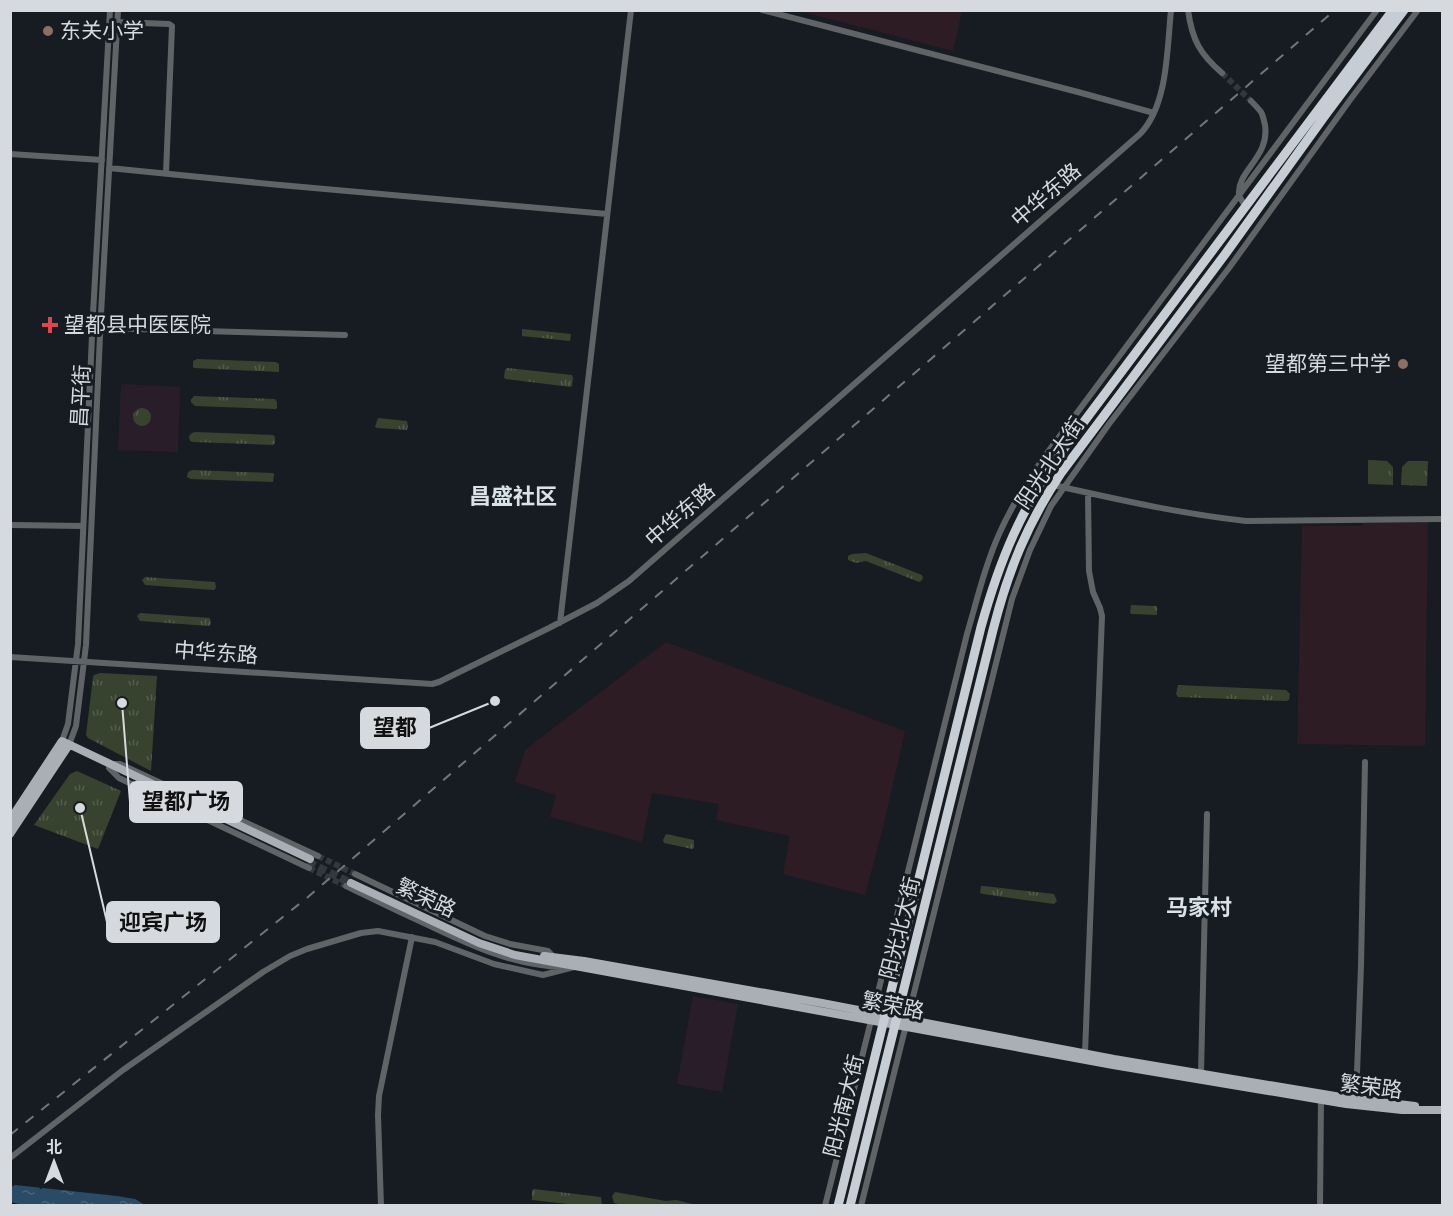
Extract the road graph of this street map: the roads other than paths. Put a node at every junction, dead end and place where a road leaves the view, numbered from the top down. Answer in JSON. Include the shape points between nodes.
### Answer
{"nodes":[{"id":1,"x":110,"y":10,"type":"edge"},
{"id":2,"x":118,"y":10,"type":"edge"},
{"id":3,"x":631,"y":10,"type":"edge"},
{"id":4,"x":762,"y":10,"type":"edge"},
{"id":5,"x":1171,"y":10,"type":"edge"},
{"id":6,"x":1188,"y":10,"type":"edge"},
{"id":7,"x":1377,"y":10,"type":"edge"},
{"id":8,"x":1393,"y":10,"type":"edge"},
{"id":9,"x":1404,"y":10,"type":"edge"},
{"id":10,"x":1418,"y":10,"type":"edge"},
{"id":11,"x":117,"y":22,"type":"junction"},
{"id":12,"x":1222,"y":73,"type":"tunnel mouth"},
{"id":13,"x":1251,"y":101,"type":"tunnel mouth"},
{"id":14,"x":1154,"y":113,"type":"junction"},
{"id":15,"x":10,"y":154,"type":"edge"},
{"id":16,"x":102,"y":160,"type":"junction"},
{"id":17,"x":109,"y":168,"type":"junction"},
{"id":18,"x":166,"y":173,"type":"junction"},
{"id":19,"x":1240,"y":195,"type":"junction"},
{"id":20,"x":1246,"y":207,"type":"junction"},
{"id":21,"x":607,"y":213,"type":"junction"},
{"id":22,"x":100,"y":328,"type":"junction"},
{"id":23,"x":345,"y":335,"type":"dead end"},
{"id":24,"x":1053,"y":485,"type":"junction"},
{"id":25,"x":1065,"y":488,"type":"junction"},
{"id":26,"x":1088,"y":493,"type":"junction"},
{"id":27,"x":1443,"y":519,"type":"edge"},
{"id":28,"x":10,"y":525,"type":"edge"},
{"id":29,"x":84,"y":526,"type":"junction"},
{"id":30,"x":560,"y":623,"type":"junction"},
{"id":31,"x":10,"y":657,"type":"edge"},
{"id":32,"x":76,"y":662,"type":"junction"},
{"id":33,"x":84,"y":662,"type":"junction"},
{"id":34,"x":65,"y":745,"type":"junction"},
{"id":35,"x":1365,"y":762,"type":"dead end"},
{"id":36,"x":1207,"y":814,"type":"dead end"},
{"id":37,"x":10,"y":820,"type":"edge"},
{"id":38,"x":10,"y":834,"type":"edge"},
{"id":39,"x":311,"y":861,"type":"tunnel mouth"},
{"id":40,"x":412,"y":937,"type":"junction"},
{"id":41,"x":575,"y":967,"type":"junction"},
{"id":42,"x":872,"y":1016,"type":"junction"},
{"id":43,"x":884,"y":1018,"type":"junction"},
{"id":44,"x":895,"y":1021,"type":"junction"},
{"id":45,"x":907,"y":1023,"type":"junction"},
{"id":46,"x":1085,"y":1053,"type":"junction"},
{"id":47,"x":1201,"y":1073,"type":"junction"},
{"id":48,"x":1321,"y":1099,"type":"junction"},
{"id":49,"x":1356,"y":1099,"type":"junction"},
{"id":50,"x":1443,"y":1110,"type":"edge"},
{"id":51,"x":13,"y":1156,"type":"edge"},
{"id":52,"x":10,"y":1165,"type":"edge"},
{"id":53,"x":381,"y":1206,"type":"edge"},
{"id":54,"x":825,"y":1206,"type":"edge"},
{"id":55,"x":838,"y":1206,"type":"edge"},
{"id":56,"x":850,"y":1206,"type":"edge"},
{"id":57,"x":861,"y":1206,"type":"edge"},
{"id":58,"x":1320,"y":1206,"type":"edge"}],
"edges":[{"from":1,"to":16,"type":"street","name":"昌平街"},
{"from":2,"to":11,"type":"street","name":"昌平街"},
{"from":3,"to":21,"type":"street"},
{"from":4,"to":14,"type":"street"},
{"from":5,"to":14,"type":"street","name":"中华东路","via":[[1163,81]]},
{"from":6,"to":12,"type":"street","via":[[1197,44]]},
{"from":7,"to":19,"type":"street"},
{"from":8,"to":20,"type":"highway","name":"阳光北大街"},
{"from":9,"to":24,"type":"highway","name":"阳光北大街"},
{"from":10,"to":25,"type":"street"},
{"from":11,"to":17,"type":"street","name":"昌平街"},
{"from":11,"to":18,"type":"street","via":[[172,26]]},
{"from":13,"to":19,"type":"street","via":[[1262,112],[1266,138],[1261,153],[1242,180]]},
{"from":14,"to":30,"type":"street","name":"中华东路","via":[[1148,127],[629,581]]},
{"from":15,"to":16,"type":"street"},
{"from":16,"to":29,"type":"street","name":"昌平街"},
{"from":17,"to":18,"type":"street"},
{"from":17,"to":22,"type":"street","name":"昌平街"},
{"from":18,"to":21,"type":"street"},
{"from":19,"to":20,"type":"street"},
{"from":19,"to":42,"type":"street","via":[[1046,453],[999,533],[976,600]]},
{"from":20,"to":43,"type":"highway","name":"阳光北大街","via":[[1051,466],[1008,544],[984,618]]},
{"from":21,"to":30,"type":"street"},
{"from":22,"to":23,"type":"street"},
{"from":22,"to":33,"type":"street","name":"昌平街"},
{"from":24,"to":25,"type":"street"},
{"from":24,"to":44,"type":"highway","name":"阳光北大街","via":[[1024,538],[1002,595]]},
{"from":25,"to":26,"type":"street"},
{"from":25,"to":45,"type":"street","via":[[1051,506],[1030,550],[1012,600]]},
{"from":26,"to":27,"type":"street","via":[[1246,521]]},
{"from":26,"to":46,"type":"street","via":[[1090,582],[1102,616]]},
{"from":28,"to":29,"type":"street"},
{"from":29,"to":32,"type":"street","name":"昌平街"},
{"from":30,"to":33,"type":"street","name":"中华东路","via":[[432,684]]},
{"from":31,"to":32,"type":"street","name":"中华东路"},
{"from":32,"to":33,"type":"street","name":"中华东路"},
{"from":32,"to":34,"type":"street","name":"昌平街"},
{"from":33,"to":34,"type":"street","name":"昌平街","via":[[76,726]]},
{"from":34,"to":37,"type":"main road"},
{"from":34,"to":38,"type":"main road"},
{"from":34,"to":39,"type":"main road"},
{"from":35,"to":49,"type":"street"},
{"from":36,"to":47,"type":"street"},
{"from":40,"to":41,"type":"street","via":[[494,964],[543,975]]},
{"from":40,"to":51,"type":"street","via":[[378,931],[361,933],[290,956],[123,1070]]},
{"from":40,"to":53,"type":"street","via":[[379,1096]]},
{"from":41,"to":42,"type":"main road","name":"繁荣路"},
{"from":41,"to":42,"type":"main road","name":"繁荣路","via":[[487,946],[351,881],[516,952]]},
{"from":42,"to":43,"type":"main road","name":"繁荣路"},
{"from":42,"to":54,"type":"street"},
{"from":43,"to":44,"type":"main road","name":"繁荣路"},
{"from":43,"to":55,"type":"highway","name":"阳光南大街"},
{"from":44,"to":45,"type":"main road","name":"繁荣路"},
{"from":44,"to":56,"type":"highway","name":"阳光南大街"},
{"from":45,"to":46,"type":"main road","name":"繁荣路"},
{"from":45,"to":48,"type":"main road","name":"繁荣路","via":[[1113,1065]]},
{"from":45,"to":57,"type":"street"},
{"from":46,"to":47,"type":"main road","name":"繁荣路"},
{"from":47,"to":49,"type":"main road","name":"繁荣路"},
{"from":48,"to":50,"type":"main road","name":"繁荣路","via":[[1402,1110]]},
{"from":48,"to":58,"type":"street"},
{"from":49,"to":50,"type":"main road","name":"繁荣路"},
{"from":51,"to":52,"type":"street"}]}
